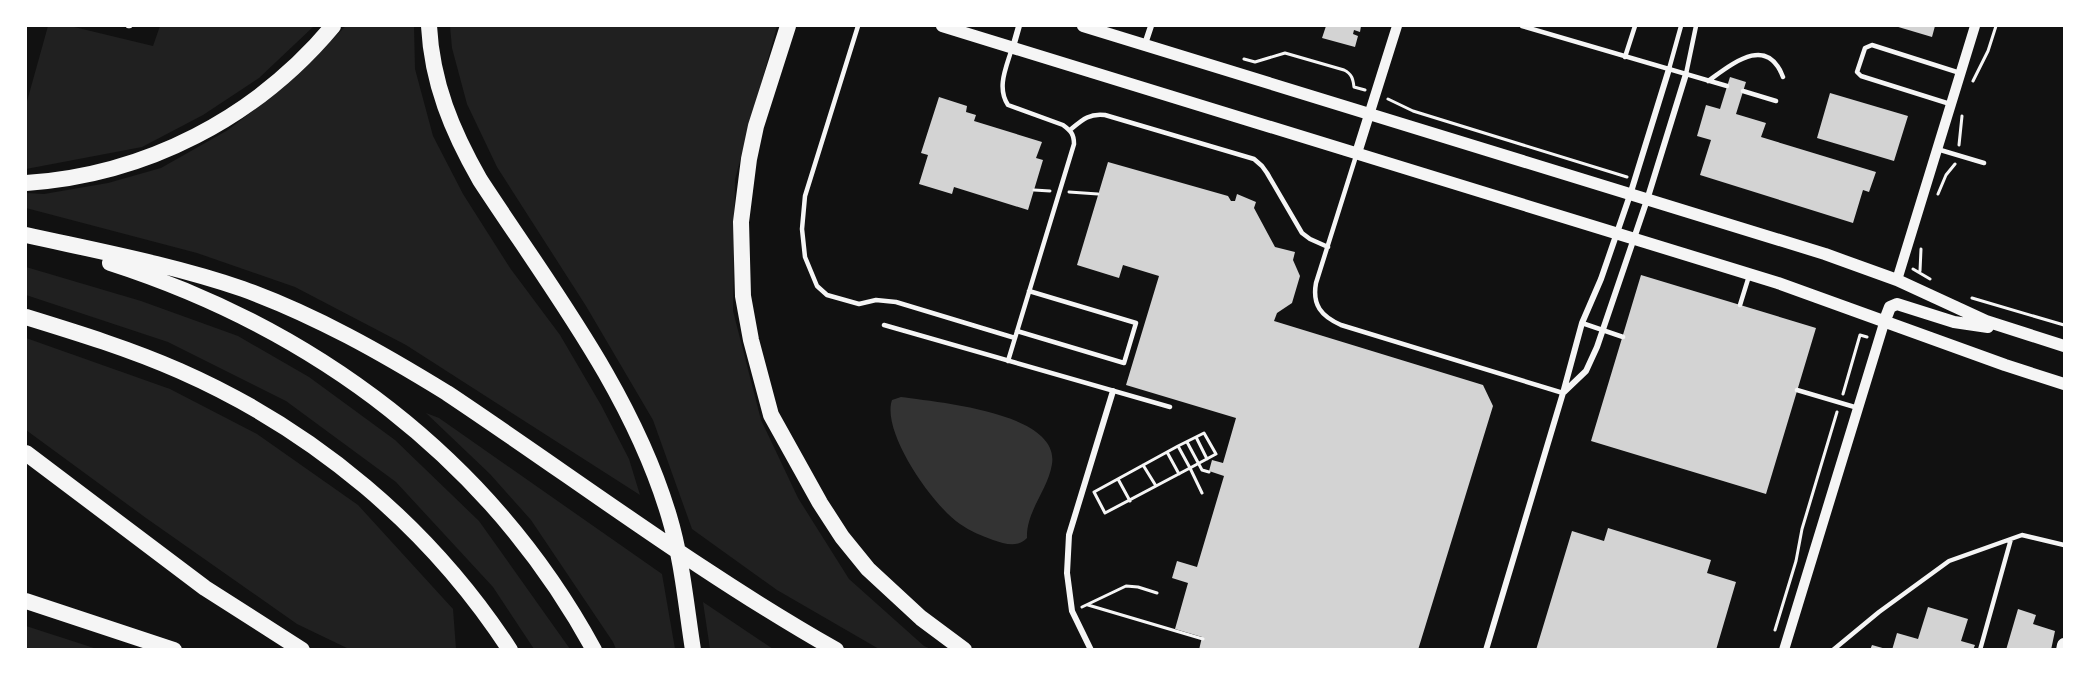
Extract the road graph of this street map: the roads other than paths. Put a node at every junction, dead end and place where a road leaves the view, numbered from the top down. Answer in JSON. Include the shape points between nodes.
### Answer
{"nodes":[{"id":1,"x":333,"y":26,"type":"edge"},
{"id":2,"x":429,"y":26,"type":"edge"},
{"id":3,"x":788,"y":26,"type":"edge"},
{"id":4,"x":858,"y":26,"type":"edge"},
{"id":5,"x":942,"y":26,"type":"edge"},
{"id":6,"x":1019,"y":26,"type":"edge"},
{"id":7,"x":1083,"y":26,"type":"edge"},
{"id":8,"x":1151,"y":26,"type":"edge"},
{"id":9,"x":1397,"y":26,"type":"edge"},
{"id":10,"x":1522,"y":26,"type":"edge"},
{"id":11,"x":1635,"y":26,"type":"edge"},
{"id":12,"x":1681,"y":26,"type":"edge"},
{"id":13,"x":1696,"y":26,"type":"edge"},
{"id":14,"x":1975,"y":26,"type":"edge"},
{"id":15,"x":1145,"y":44,"type":"junction"},
{"id":16,"x":1012,"y":48,"type":"junction"},
{"id":17,"x":1625,"y":57,"type":"junction"},
{"id":18,"x":1669,"y":69,"type":"junction"},
{"id":19,"x":1960,"y":73,"type":"junction"},
{"id":20,"x":1686,"y":74,"type":"junction"},
{"id":21,"x":1783,"y":77,"type":"dead end"},
{"id":22,"x":1708,"y":81,"type":"junction"},
{"id":23,"x":1727,"y":86,"type":"dead end"},
{"id":24,"x":1743,"y":91,"type":"dead end"},
{"id":25,"x":1776,"y":101,"type":"dead end"},
{"id":26,"x":1951,"y":105,"type":"junction"},
{"id":27,"x":1370,"y":113,"type":"junction"},
{"id":28,"x":1070,"y":130,"type":"junction"},
{"id":29,"x":1937,"y":149,"type":"junction"},
{"id":30,"x":1357,"y":153,"type":"junction"},
{"id":31,"x":1984,"y":163,"type":"dead end"},
{"id":32,"x":26,"y":183,"type":"edge"},
{"id":33,"x":1630,"y":195,"type":"junction"},
{"id":34,"x":1647,"y":200,"type":"junction"},
{"id":35,"x":1617,"y":234,"type":"junction"},
{"id":36,"x":26,"y":236,"type":"edge"},
{"id":37,"x":1633,"y":239,"type":"junction"},
{"id":38,"x":1328,"y":247,"type":"junction"},
{"id":39,"x":1749,"y":275,"type":"junction"},
{"id":40,"x":1897,"y":280,"type":"junction"},
{"id":41,"x":1029,"y":291,"type":"junction"},
{"id":42,"x":1740,"y":305,"type":"dead end"},
{"id":43,"x":26,"y":317,"type":"edge"},
{"id":44,"x":1885,"y":320,"type":"junction"},
{"id":45,"x":1582,"y":323,"type":"junction"},
{"id":46,"x":884,"y":325,"type":"dead end"},
{"id":47,"x":1604,"y":329,"type":"junction"},
{"id":48,"x":2012,"y":330,"type":"junction"},
{"id":49,"x":1017,"y":331,"type":"junction"},
{"id":50,"x":1623,"y":337,"type":"dead end"},
{"id":51,"x":1015,"y":338,"type":"junction"},
{"id":52,"x":2064,"y":346,"type":"edge"},
{"id":53,"x":1008,"y":361,"type":"junction"},
{"id":54,"x":2064,"y":384,"type":"edge"},
{"id":55,"x":1797,"y":390,"type":"dead end"},
{"id":56,"x":1113,"y":391,"type":"junction"},
{"id":57,"x":1563,"y":393,"type":"junction"},
{"id":58,"x":1170,"y":407,"type":"dead end"},
{"id":59,"x":1858,"y":408,"type":"junction"},
{"id":60,"x":26,"y":453,"type":"edge"},
{"id":61,"x":2011,"y":539,"type":"junction"},
{"id":62,"x":2064,"y":545,"type":"edge"},
{"id":63,"x":26,"y":601,"type":"edge"},
{"id":64,"x":143,"y":640,"type":"junction"},
{"id":65,"x":2064,"y":645,"type":"edge"},
{"id":66,"x":163,"y":650,"type":"edge"},
{"id":67,"x":174,"y":650,"type":"edge"},
{"id":68,"x":302,"y":650,"type":"edge"},
{"id":69,"x":510,"y":650,"type":"edge"},
{"id":70,"x":594,"y":650,"type":"edge"},
{"id":71,"x":693,"y":650,"type":"edge"},
{"id":72,"x":836,"y":650,"type":"edge"},
{"id":73,"x":964,"y":650,"type":"edge"},
{"id":74,"x":1091,"y":650,"type":"edge"},
{"id":75,"x":1486,"y":650,"type":"edge"},
{"id":76,"x":1784,"y":650,"type":"edge"},
{"id":77,"x":1833,"y":650,"type":"edge"},
{"id":78,"x":1980,"y":650,"type":"edge"},
{"id":79,"x":2063,"y":650,"type":"edge"}],
"edges":[{"from":1,"to":32,"type":"highway","via":[[269,89],[182,144],[113,169]]},
{"from":2,"to":71,"type":"highway","via":[[438,87],[464,151],[598,361],[648,458],[675,540]]},
{"from":3,"to":73,"type":"highway","via":[[748,159],[741,222],[743,296],[771,415],[820,503],[868,569],[921,618]]},
{"from":4,"to":51,"type":"lane","via":[[805,196],[805,257],[817,286],[826,295],[859,304],[876,300],[897,302]]},
{"from":5,"to":16,"type":"main road"},
{"from":6,"to":16,"type":"street"},
{"from":7,"to":15,"type":"main road"},
{"from":8,"to":15,"type":"street"},
{"from":9,"to":27,"type":"street"},
{"from":10,"to":17,"type":"lane"},
{"from":11,"to":17,"type":"lane"},
{"from":12,"to":18,"type":"lane"},
{"from":13,"to":20,"type":"lane"},
{"from":14,"to":19,"type":"street"},
{"from":15,"to":27,"type":"main road"},
{"from":16,"to":28,"type":"lane","via":[[1002,87],[1008,105]]},
{"from":16,"to":30,"type":"main road"},
{"from":17,"to":18,"type":"lane"},
{"from":18,"to":20,"type":"lane"},
{"from":18,"to":33,"type":"street"},
{"from":19,"to":26,"type":"street"},
{"from":19,"to":26,"type":"lane","via":[[1872,45],[1865,48],[1857,68],[1861,76]]},
{"from":20,"to":22,"type":"lane"},
{"from":20,"to":34,"type":"street"},
{"from":21,"to":22,"type":"lane","via":[[1772,60],[1752,55]]},
{"from":22,"to":23,"type":"lane"},
{"from":24,"to":25,"type":"lane"},
{"from":26,"to":29,"type":"street"},
{"from":27,"to":30,"type":"street"},
{"from":27,"to":33,"type":"main road"},
{"from":28,"to":38,"type":"lane","via":[[1087,116],[1105,115],[1254,159],[1267,173],[1302,233]]},
{"from":28,"to":41,"type":"lane","via":[[1074,144]]},
{"from":29,"to":31,"type":"lane"},
{"from":29,"to":40,"type":"street"},
{"from":30,"to":35,"type":"main road"},
{"from":30,"to":38,"type":"lane"},
{"from":33,"to":34,"type":"main road"},
{"from":33,"to":35,"type":"street"},
{"from":34,"to":37,"type":"street"},
{"from":34,"to":40,"type":"main road","via":[[1815,250]]},
{"from":35,"to":37,"type":"main road"},
{"from":35,"to":45,"type":"street"},
{"from":36,"to":70,"type":"highway","via":[[130,270],[209,302],[294,344],[367,391],[433,445],[495,508],[547,574]]},
{"from":36,"to":72,"type":"highway","via":[[207,278],[297,311],[359,341],[404,366],[777,616]]},
{"from":37,"to":39,"type":"main road"},
{"from":37,"to":47,"type":"street"},
{"from":38,"to":57,"type":"lane","via":[[1315,291],[1317,307],[1325,317]]},
{"from":39,"to":42,"type":"lane"},
{"from":39,"to":44,"type":"main road"},
{"from":40,"to":48,"type":"main road"},
{"from":41,"to":49,"type":"lane"},
{"from":41,"to":49,"type":"lane","via":[[1136,323],[1124,363]]},
{"from":43,"to":69,"type":"highway","via":[[182,371],[240,400],[308,442],[369,488],[432,550],[472,596]]},
{"from":44,"to":48,"type":"main road","via":[[1890,307],[1897,304],[1954,322]]},
{"from":44,"to":54,"type":"main road"},
{"from":44,"to":59,"type":"street"},
{"from":45,"to":47,"type":"lane"},
{"from":45,"to":57,"type":"street"},
{"from":46,"to":53,"type":"lane"},
{"from":47,"to":50,"type":"lane"},
{"from":47,"to":57,"type":"street","via":[[1586,371]]},
{"from":48,"to":52,"type":"main road"},
{"from":49,"to":51,"type":"lane"},
{"from":51,"to":53,"type":"lane"},
{"from":53,"to":56,"type":"lane"},
{"from":55,"to":59,"type":"lane"},
{"from":56,"to":58,"type":"lane"},
{"from":56,"to":74,"type":"street","via":[[1069,535],[1066,573],[1072,611]]},
{"from":57,"to":75,"type":"street"},
{"from":59,"to":76,"type":"street"},
{"from":60,"to":68,"type":"highway","via":[[205,588]]},
{"from":61,"to":62,"type":"lane","via":[[2022,535]]},
{"from":61,"to":77,"type":"lane","via":[[1949,561]]},
{"from":61,"to":78,"type":"lane"},
{"from":63,"to":64,"type":"highway"},
{"from":64,"to":66,"type":"highway"},
{"from":64,"to":67,"type":"highway"},
{"from":65,"to":79,"type":"main road"}]}
